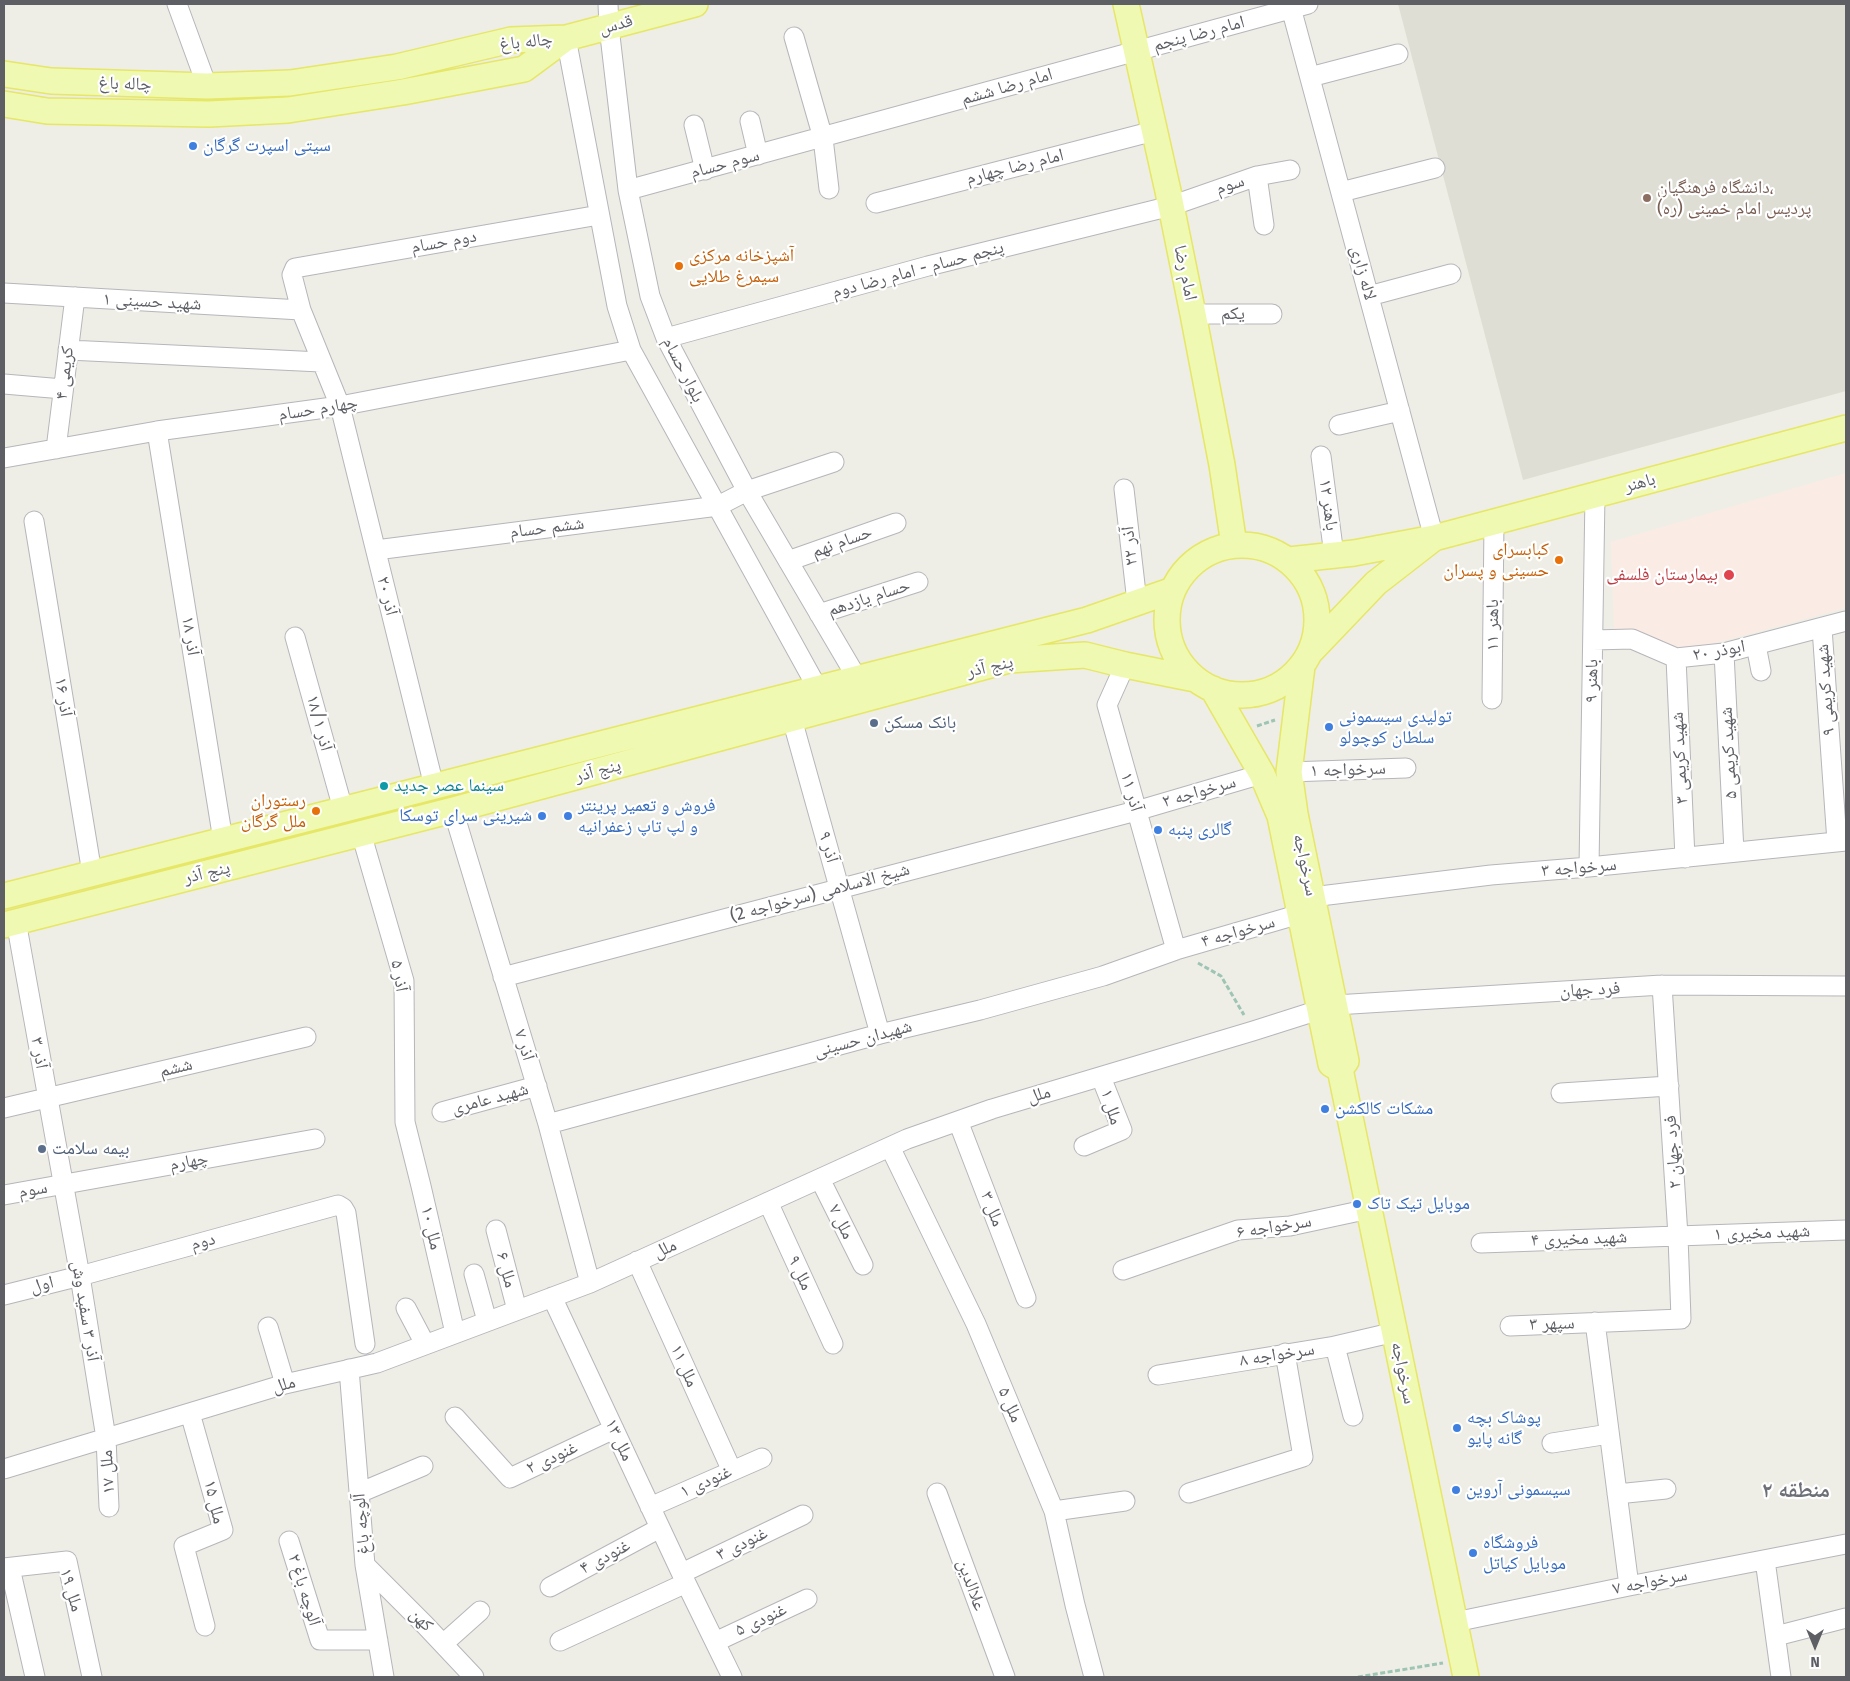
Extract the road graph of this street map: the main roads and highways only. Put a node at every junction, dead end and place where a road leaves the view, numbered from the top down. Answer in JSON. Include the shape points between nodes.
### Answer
{"nodes":[{"id":1,"x":695,"y":4,"type":"edge"},
{"id":2,"x":1126,"y":4,"type":"edge"},
{"id":3,"x":608,"y":15,"type":"edge"},
{"id":4,"x":566,"y":38,"type":"junction"},
{"id":5,"x":4,"y":74,"type":"edge"},
{"id":6,"x":51,"y":81,"type":"junction"},
{"id":7,"x":4,"y":104,"type":"edge"},
{"id":8,"x":47,"y":111,"type":"junction"},
{"id":9,"x":1846,"y":428,"type":"edge"},
{"id":10,"x":1434,"y":538,"type":"junction"},
{"id":11,"x":1234,"y":545,"type":"junction"},
{"id":12,"x":1289,"y":560,"type":"junction"},
{"id":13,"x":1173,"y":590,"type":"junction"},
{"id":14,"x":1307,"y":658,"type":"junction"},
{"id":15,"x":1204,"y":684,"type":"junction"},
{"id":16,"x":4,"y":896,"type":"edge"},
{"id":17,"x":1306,"y":906,"type":"junction"},
{"id":18,"x":10,"y":923,"type":"edge"},
{"id":19,"x":1465,"y":1669,"type":"edge"}],
"edges":[{"from":1,"to":3,"type":"main road","name":"قدس"},
{"from":2,"to":11,"type":"main road","name":"امام رضا","via":[[1193,314]]},
{"from":3,"to":4,"type":"main road","name":"قدس"},
{"from":4,"to":6,"type":"main road","name":"چاله باغ","via":[[511,40],[398,67],[290,83],[207,86]]},
{"from":4,"to":8,"type":"main road","name":"چاله باغ","via":[[524,69],[288,110],[209,114]]},
{"from":5,"to":6,"type":"main road","name":"چاله باغ"},
{"from":6,"to":8,"type":"main road"},
{"from":7,"to":8,"type":"main road","name":"چاله باغ"},
{"from":9,"to":10,"type":"main road","name":"باهنر"},
{"from":10,"to":12,"type":"main road","name":"باهنر"},
{"from":10,"to":14,"type":"main road","name":"باهنر","via":[[1376,583]]},
{"from":11,"to":12,"type":"main road","via":[[1272,550]]},
{"from":11,"to":13,"type":"main road","via":[[1197,559]]},
{"from":12,"to":14,"type":"main road","via":[[1313,592],[1318,611],[1318,631]]},
{"from":13,"to":15,"type":"main road","via":[[1167,609],[1172,648],[1182,665]]},
{"from":13,"to":16,"type":"main road","name":"پنج آذر","via":[[1087,620]]},
{"from":14,"to":15,"type":"main road","via":[[1288,680],[1252,695],[1232,695]]},
{"from":14,"to":17,"type":"main road","name":"سرخواجه","via":[[1289,772]]},
{"from":15,"to":17,"type":"main road","name":"سرخواجه","via":[[1238,732],[1262,774],[1280,816]]},
{"from":15,"to":18,"type":"main road","name":"پنج آذر","via":[[1085,655],[1009,660],[453,810]]},
{"from":17,"to":19,"type":"main road","name":"سرخواجه"}]}
